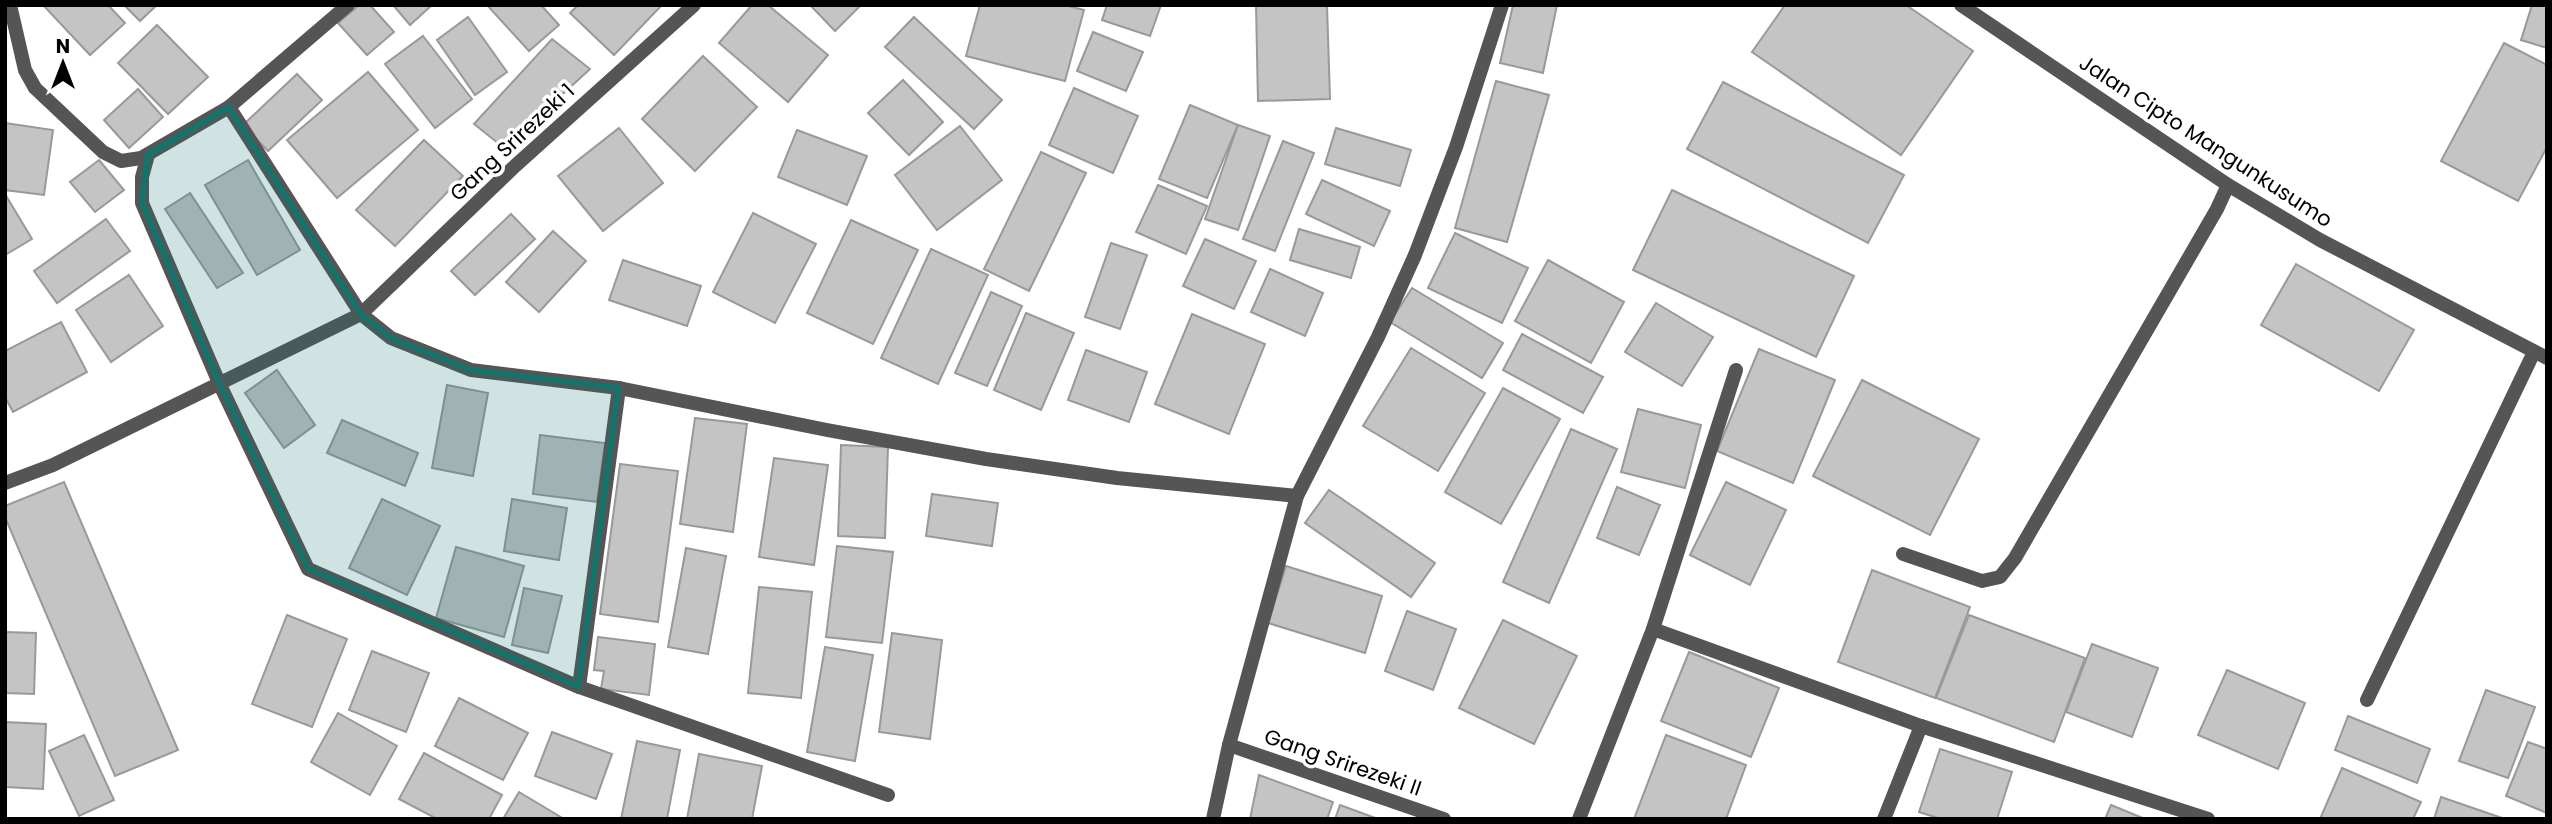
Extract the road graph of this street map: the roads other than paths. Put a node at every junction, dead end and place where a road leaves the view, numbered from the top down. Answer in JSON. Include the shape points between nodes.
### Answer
{"nodes":[{"id":1,"x":10,"y":5,"type":"edge"},
{"id":2,"x":348,"y":5,"type":"edge"},
{"id":3,"x":694,"y":5,"type":"edge"},
{"id":4,"x":1502,"y":5,"type":"edge"},
{"id":5,"x":1961,"y":5,"type":"edge"},
{"id":6,"x":229,"y":107,"type":"junction"},
{"id":7,"x":148,"y":155,"type":"junction"},
{"id":8,"x":2228,"y":185,"type":"junction"},
{"id":9,"x":361,"y":314,"type":"junction"},
{"id":10,"x":2540,"y":355,"type":"edge"},
{"id":11,"x":1736,"y":370,"type":"dead end"},
{"id":12,"x":220,"y":385,"type":"junction"},
{"id":13,"x":619,"y":388,"type":"junction"},
{"id":14,"x":5,"y":483,"type":"edge"},
{"id":15,"x":1297,"y":496,"type":"junction"},
{"id":16,"x":1903,"y":554,"type":"dead end"},
{"id":17,"x":1653,"y":629,"type":"junction"},
{"id":18,"x":579,"y":687,"type":"junction"},
{"id":19,"x":2367,"y":700,"type":"dead end"},
{"id":20,"x":1921,"y":726,"type":"junction"},
{"id":21,"x":1229,"y":745,"type":"junction"},
{"id":22,"x":888,"y":795,"type":"dead end"},
{"id":23,"x":1213,"y":819,"type":"edge"},
{"id":24,"x":1444,"y":819,"type":"edge"},
{"id":25,"x":1579,"y":819,"type":"edge"},
{"id":26,"x":1884,"y":819,"type":"edge"},
{"id":27,"x":2208,"y":819,"type":"edge"}],
"edges":[{"from":1,"to":7,"type":"street","via":[[25,70],[35,88],[103,152],[121,161]]},
{"from":2,"to":6,"type":"street"},
{"from":3,"to":9,"type":"street","name":"Gang Srirezeki 1","via":[[515,166]]},
{"from":4,"to":15,"type":"street","via":[[1415,255]]},
{"from":5,"to":8,"type":"street","name":"Jalan Cipto Mangunkusumo"},
{"from":6,"to":7,"type":"street"},
{"from":6,"to":9,"type":"street"},
{"from":7,"to":12,"type":"street","via":[[142,203]]},
{"from":8,"to":10,"type":"street","name":"Jalan Cipto Mangunkusumo","via":[[2320,240]]},
{"from":8,"to":16,"type":"street","via":[[2064,474],[2000,577],[1982,580]]},
{"from":9,"to":12,"type":"street","name":"Gang Srirezeki 1"},
{"from":9,"to":13,"type":"street","via":[[391,338],[471,370]]},
{"from":10,"to":19,"type":"street"},
{"from":11,"to":17,"type":"street"},
{"from":12,"to":14,"type":"street","name":"Gang Srirezeki 1","via":[[53,465]]},
{"from":12,"to":18,"type":"street","via":[[308,569]]},
{"from":13,"to":15,"type":"street","via":[[986,459]]},
{"from":13,"to":18,"type":"street"},
{"from":15,"to":21,"type":"street"},
{"from":17,"to":20,"type":"street"},
{"from":17,"to":25,"type":"street"},
{"from":18,"to":22,"type":"street"},
{"from":20,"to":26,"type":"street"},
{"from":20,"to":27,"type":"street"},
{"from":21,"to":23,"type":"street"},
{"from":21,"to":24,"type":"street","name":"Gang Srirezeki II"}]}
